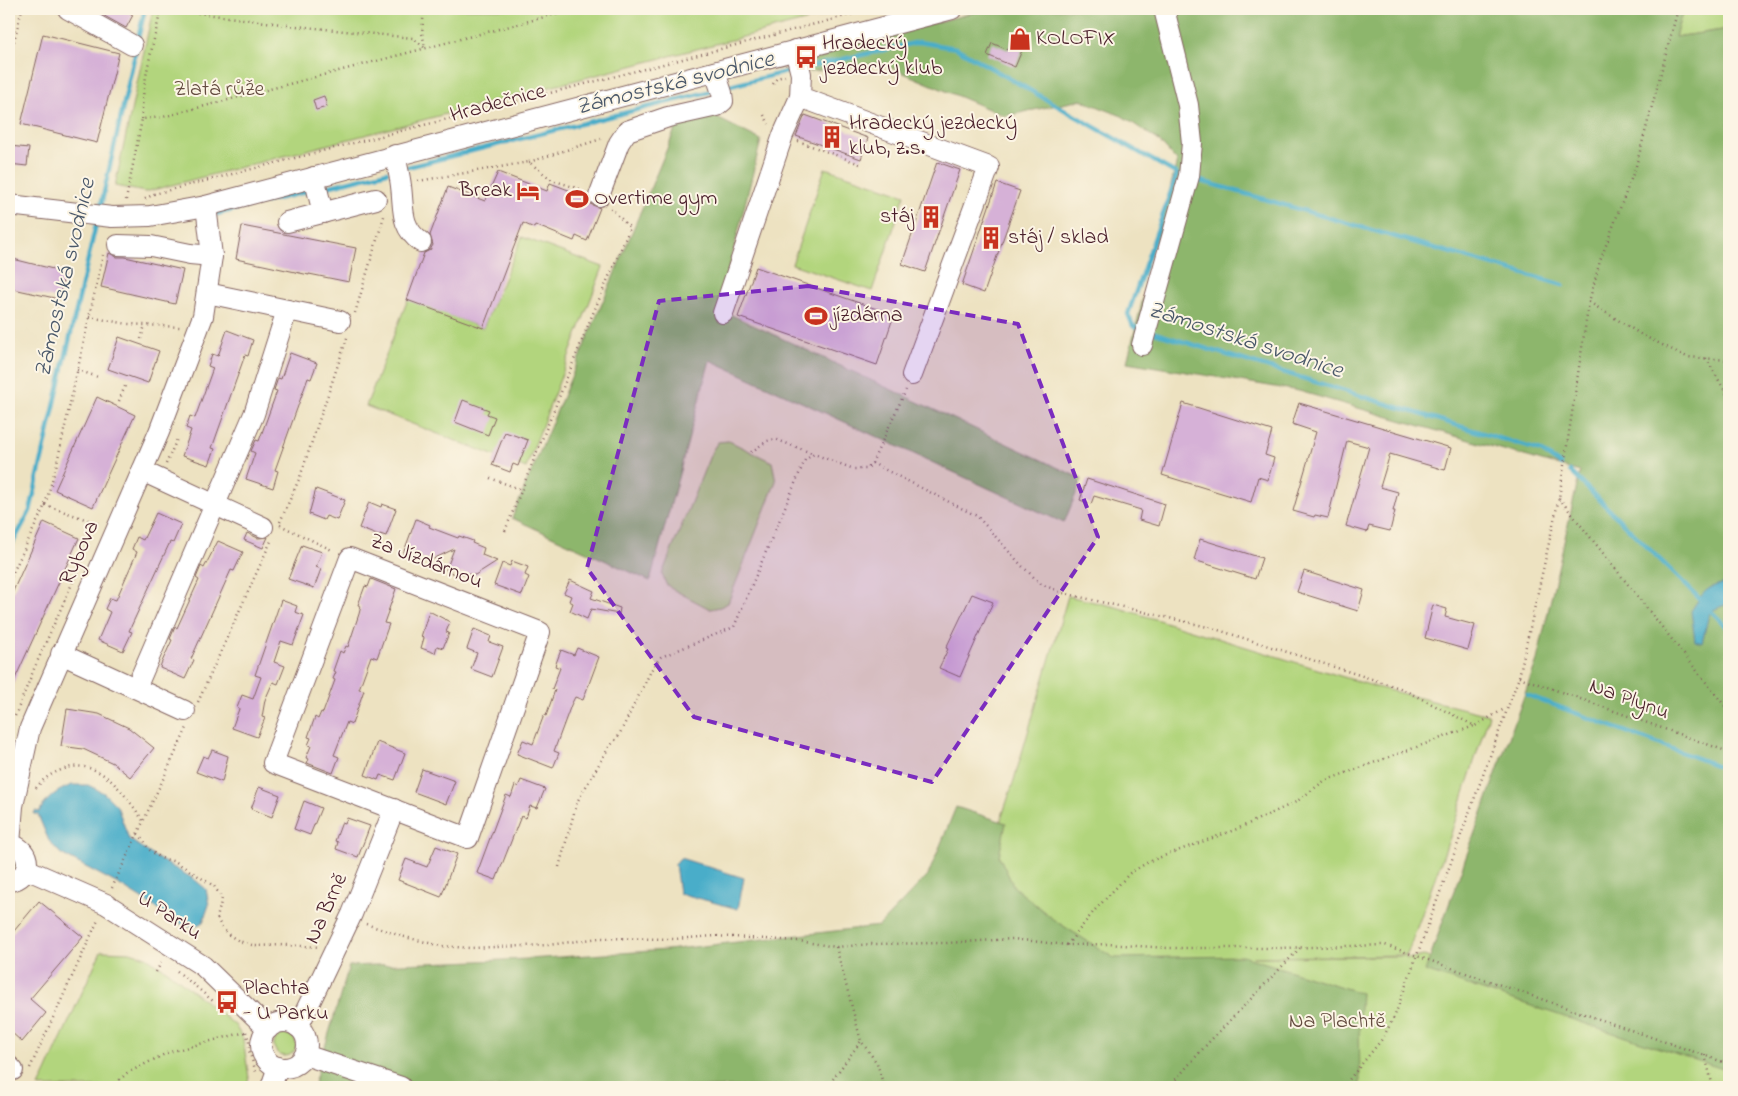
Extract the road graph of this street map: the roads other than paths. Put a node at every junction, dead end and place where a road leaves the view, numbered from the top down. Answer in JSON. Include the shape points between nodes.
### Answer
{"nodes":[{"id":1,"x":68,"y":9,"type":"edge"},
{"id":2,"x":952,"y":9,"type":"edge"},
{"id":3,"x":1164,"y":9,"type":"edge"},
{"id":4,"x":132,"y":45,"type":"dead end"},
{"id":5,"x":795,"y":50,"type":"junction"},
{"id":6,"x":715,"y":72,"type":"junction"},
{"id":7,"x":800,"y":97,"type":"junction"},
{"id":8,"x":395,"y":155,"type":"junction"},
{"id":9,"x":314,"y":177,"type":"junction"},
{"id":10,"x":599,"y":196,"type":"road end"},
{"id":11,"x":382,"y":203,"type":"road end"},
{"id":12,"x":9,"y":205,"type":"edge"},
{"id":13,"x":206,"y":206,"type":"junction"},
{"id":14,"x":323,"y":213,"type":"junction"},
{"id":15,"x":287,"y":222,"type":"dead end"},
{"id":16,"x":421,"y":242,"type":"dead end"},
{"id":17,"x":110,"y":249,"type":"road end"},
{"id":18,"x":212,"y":256,"type":"junction"},
{"id":19,"x":206,"y":293,"type":"junction"},
{"id":20,"x":287,"y":310,"type":"junction"},
{"id":21,"x":724,"y":313,"type":"dead end"},
{"id":22,"x":348,"y":323,"type":"road end"},
{"id":23,"x":1142,"y":345,"type":"dead end"},
{"id":24,"x":912,"y":374,"type":"road end"},
{"id":25,"x":142,"y":471,"type":"junction"},
{"id":26,"x":216,"y":505,"type":"junction"},
{"id":27,"x":272,"y":528,"type":"road end"},
{"id":28,"x":52,"y":650,"type":"junction"},
{"id":29,"x":136,"y":688,"type":"junction"},
{"id":30,"x":190,"y":714,"type":"road end"},
{"id":31,"x":394,"y":808,"type":"junction"},
{"id":32,"x":9,"y":844,"type":"edge"},
{"id":33,"x":26,"y":869,"type":"junction"},
{"id":34,"x":9,"y":881,"type":"edge"},
{"id":35,"x":298,"y":1027,"type":"junction"},
{"id":36,"x":268,"y":1029,"type":"junction"},
{"id":37,"x":305,"y":1055,"type":"junction"},
{"id":38,"x":278,"y":1067,"type":"junction"},
{"id":39,"x":263,"y":1085,"type":"edge"},
{"id":40,"x":401,"y":1087,"type":"edge"}],
"edges":[{"from":1,"to":4,"type":"street"},
{"from":2,"to":5,"type":"street","name":"Hradečnice"},
{"from":3,"to":23,"type":"street","via":[[1188,105],[1192,143],[1189,176]]},
{"from":5,"to":6,"type":"street","name":"Hradečnice"},
{"from":5,"to":7,"type":"street","via":[[802,74]]},
{"from":6,"to":8,"type":"street","name":"Hradečnice"},
{"from":6,"to":10,"type":"street","via":[[723,101],[718,106],[668,117],[627,131],[619,143]]},
{"from":7,"to":21,"type":"street"},
{"from":7,"to":24,"type":"street","via":[[989,168]]},
{"from":8,"to":9,"type":"street","name":"Hradečnice"},
{"from":8,"to":16,"type":"street","via":[[404,221],[408,230]]},
{"from":9,"to":13,"type":"street","name":"Hradečnice"},
{"from":9,"to":14,"type":"street"},
{"from":11,"to":14,"type":"street"},
{"from":12,"to":13,"type":"street","name":"Hradečnice","via":[[88,214],[119,210],[150,216]]},
{"from":13,"to":18,"type":"street","name":"Rybova"},
{"from":14,"to":15,"type":"street"},
{"from":17,"to":18,"type":"street","via":[[152,246]]},
{"from":18,"to":19,"type":"street","name":"Rybova"},
{"from":19,"to":20,"type":"street"},
{"from":19,"to":25,"type":"street","name":"Rybova","via":[[203,316]]},
{"from":20,"to":22,"type":"street"},
{"from":20,"to":26,"type":"street","via":[[254,414]]},
{"from":25,"to":26,"type":"street"},
{"from":25,"to":28,"type":"street","name":"Rybova"},
{"from":26,"to":27,"type":"street"},
{"from":26,"to":29,"type":"street"},
{"from":28,"to":29,"type":"street"},
{"from":28,"to":32,"type":"street","name":"Rybova","via":[[12,806]]},
{"from":29,"to":30,"type":"street"},
{"from":31,"to":31,"type":"street","name":"Za Jízdárnou","via":[[468,838],[540,632],[350,558],[273,763]]},
{"from":31,"to":35,"type":"street","name":"Na Brně","via":[[350,918]]},
{"from":32,"to":33,"type":"street","name":"Rybova","via":[[24,853]]},
{"from":33,"to":34,"type":"street","via":[[18,878]]},
{"from":33,"to":36,"type":"street","name":"U Parku","via":[[204,966]]},
{"from":35,"to":36,"type":"street","via":[[279,1022]]},
{"from":35,"to":37,"type":"street","via":[[306,1037]]},
{"from":36,"to":38,"type":"street","via":[[262,1051],[270,1064]]},
{"from":37,"to":38,"type":"street","via":[[293,1066]]},
{"from":37,"to":40,"type":"street"},
{"from":38,"to":39,"type":"street"}]}
